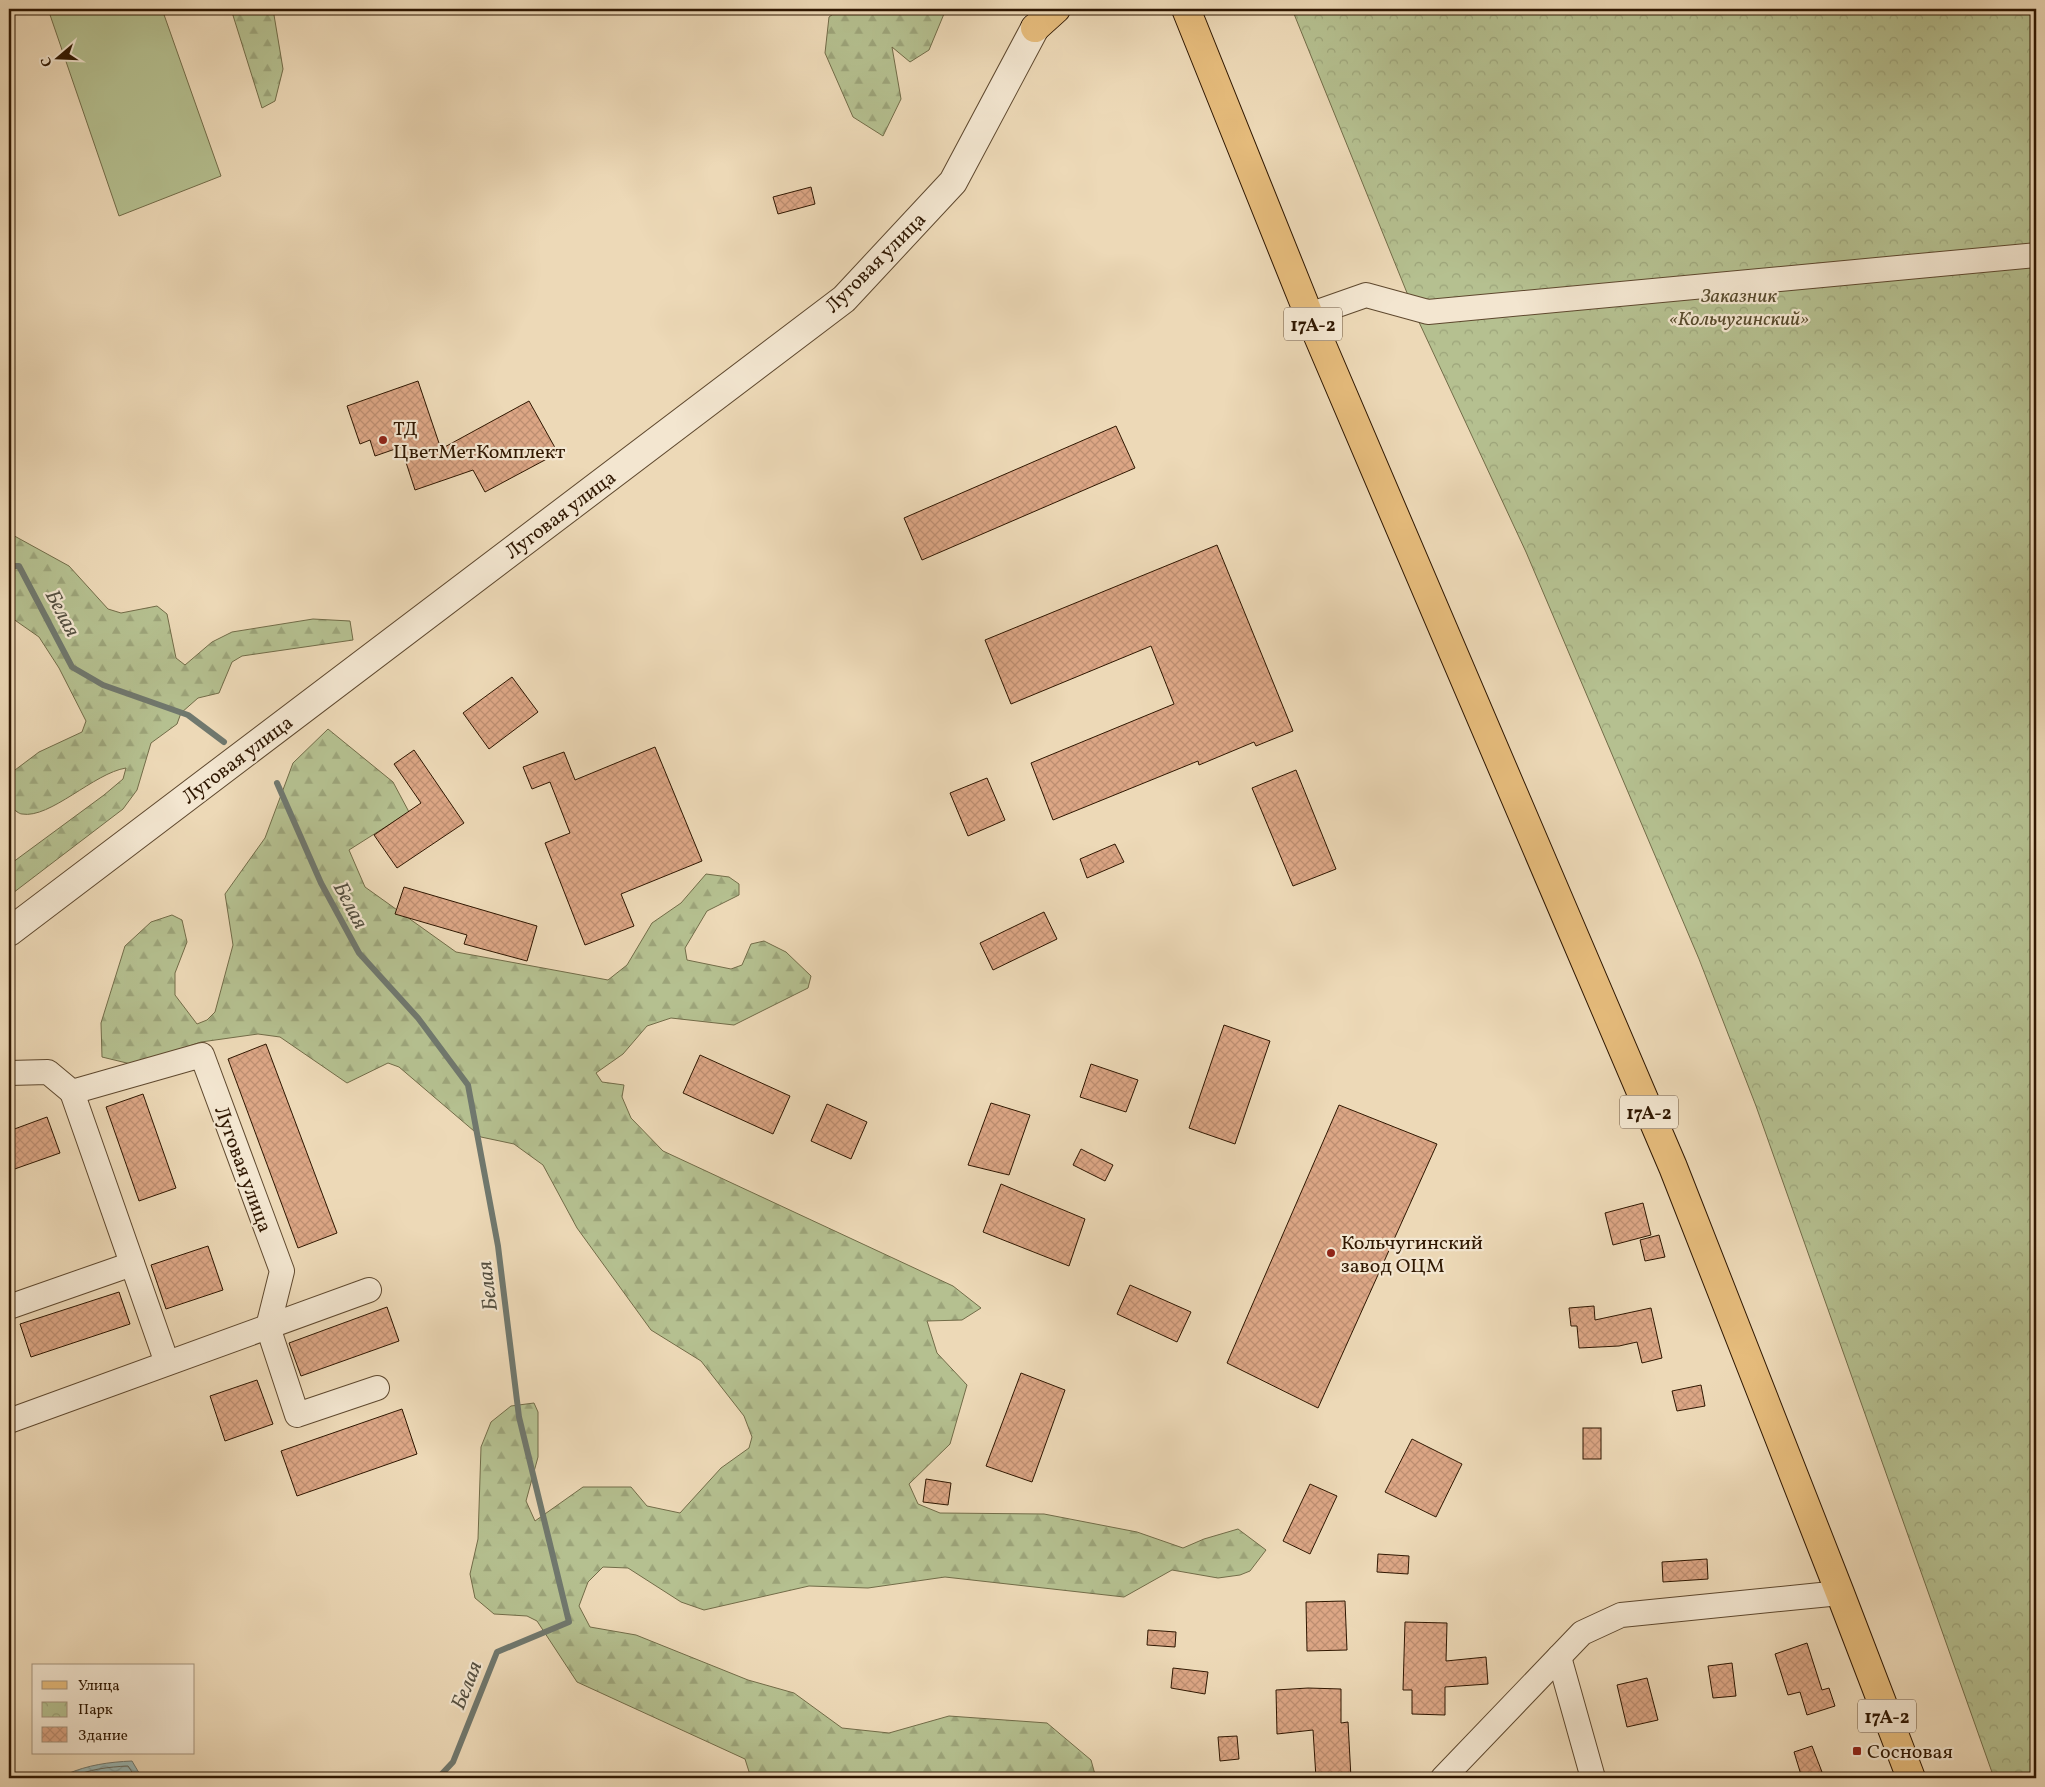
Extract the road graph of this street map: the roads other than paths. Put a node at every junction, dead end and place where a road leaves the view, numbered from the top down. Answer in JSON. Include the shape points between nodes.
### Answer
{"nodes":[{"id":1,"x":1056,"y":9,"type":"edge"},
{"id":2,"x":1186,"y":9,"type":"edge"},
{"id":3,"x":1036,"y":18,"type":"edge"},
{"id":4,"x":2036,"y":255,"type":"edge"},
{"id":5,"x":1309,"y":314,"type":"junction"},
{"id":6,"x":9,"y":932,"type":"edge"},
{"id":7,"x":9,"y":1073,"type":"edge"},
{"id":8,"x":72,"y":1092,"type":"junction"},
{"id":9,"x":132,"y":1264,"type":"junction"},
{"id":10,"x":369,"y":1290,"type":"dead end"},
{"id":11,"x":9,"y":1307,"type":"edge"},
{"id":12,"x":268,"y":1327,"type":"junction"},
{"id":13,"x":167,"y":1363,"type":"junction"},
{"id":14,"x":377,"y":1388,"type":"dead end"},
{"id":15,"x":9,"y":1420,"type":"edge"},
{"id":16,"x":1840,"y":1593,"type":"junction"},
{"id":17,"x":1559,"y":1657,"type":"junction"},
{"id":18,"x":1443,"y":1778,"type":"edge"},
{"id":19,"x":1593,"y":1778,"type":"edge"},
{"id":20,"x":1911,"y":1778,"type":"edge"}],
"edges":[{"from":1,"to":3,"type":"main road"},
{"from":2,"to":5,"type":"main road","number":"17А-2"},
{"from":3,"to":6,"type":"street","name":"Луговая улица","via":[[953,182],[844,299]]},
{"from":4,"to":5,"type":"street","via":[[1428,312],[1366,295]]},
{"from":5,"to":16,"type":"main road","number":"17А-2","via":[[1673,1167]]},
{"from":7,"to":8,"type":"street","via":[[48,1072]]},
{"from":8,"to":9,"type":"street"},
{"from":8,"to":12,"type":"street","name":"Луговая улица","via":[[202,1055],[282,1271]]},
{"from":9,"to":11,"type":"street"},
{"from":9,"to":13,"type":"street"},
{"from":10,"to":12,"type":"street"},
{"from":12,"to":13,"type":"street"},
{"from":12,"to":14,"type":"street","via":[[297,1415]]},
{"from":13,"to":15,"type":"street"},
{"from":16,"to":17,"type":"street","via":[[1621,1615],[1582,1633]]},
{"from":16,"to":20,"type":"main road","number":"17А-2"},
{"from":17,"to":18,"type":"street"},
{"from":17,"to":19,"type":"street"}]}
